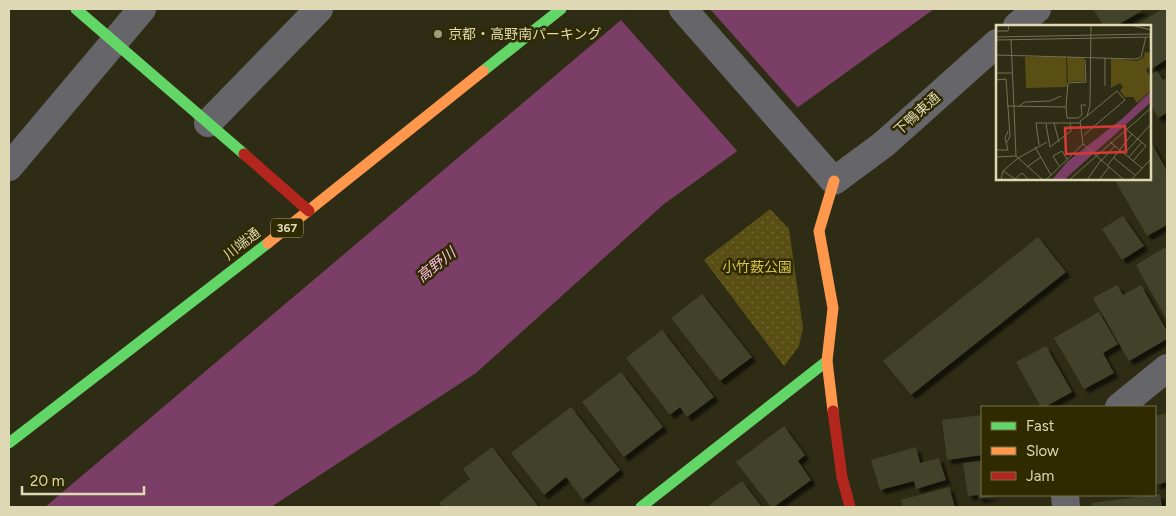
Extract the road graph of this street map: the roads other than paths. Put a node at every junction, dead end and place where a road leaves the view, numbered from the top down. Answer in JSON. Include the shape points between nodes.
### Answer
{"nodes":[{"id":1,"x":76,"y":9,"type":"edge"},
{"id":2,"x":142,"y":9,"type":"edge"},
{"id":3,"x":319,"y":9,"type":"edge"},
{"id":4,"x":561,"y":9,"type":"edge"},
{"id":5,"x":683,"y":9,"type":"edge"},
{"id":6,"x":1037,"y":9,"type":"edge"},
{"id":7,"x":1018,"y":25,"type":"edge"},
{"id":8,"x":115,"y":42,"type":"junction"},
{"id":9,"x":996,"y":44,"type":"edge"},
{"id":10,"x":208,"y":123,"type":"junction"},
{"id":11,"x":9,"y":167,"type":"edge"},
{"id":12,"x":827,"y":173,"type":"junction"},
{"id":13,"x":309,"y":211,"type":"junction"},
{"id":14,"x":827,"y":361,"type":"junction"},
{"id":15,"x":1167,"y":368,"type":"edge"},
{"id":16,"x":1120,"y":406,"type":"edge"},
{"id":17,"x":9,"y":443,"type":"edge"},
{"id":18,"x":641,"y":507,"type":"edge"},
{"id":19,"x":850,"y":507,"type":"edge"}],
"edges":[{"from":1,"to":8,"type":"main road"},
{"from":2,"to":8,"type":"street"},
{"from":3,"to":10,"type":"street"},
{"from":4,"to":13,"type":"main road","name":"川端通","number":"367"},
{"from":5,"to":12,"type":"street"},
{"from":6,"to":7,"type":"street"},
{"from":8,"to":10,"type":"main road"},
{"from":8,"to":11,"type":"street"},
{"from":9,"to":12,"type":"street","name":"下鴨東通","via":[[884,144]]},
{"from":10,"to":13,"type":"main road"},
{"from":12,"to":14,"type":"main road","via":[[819,231],[833,308]]},
{"from":13,"to":17,"type":"main road","name":"川端通","number":"367"},
{"from":14,"to":18,"type":"main road"},
{"from":14,"to":19,"type":"main road","via":[[842,477]]},
{"from":15,"to":16,"type":"street"}]}
